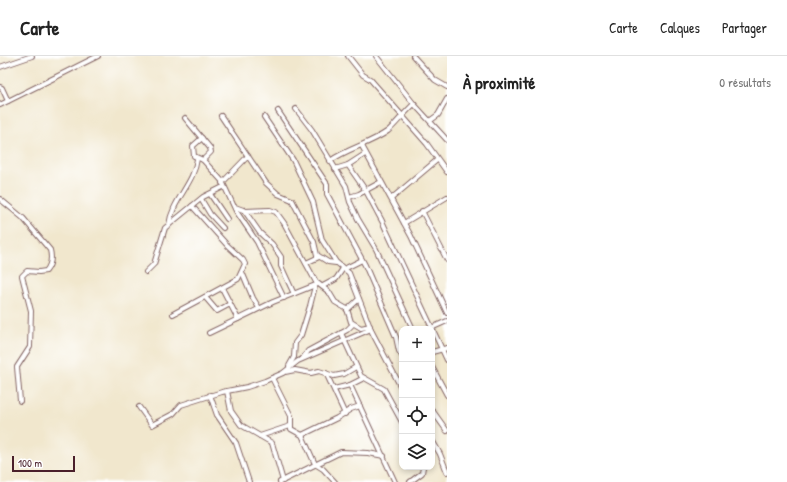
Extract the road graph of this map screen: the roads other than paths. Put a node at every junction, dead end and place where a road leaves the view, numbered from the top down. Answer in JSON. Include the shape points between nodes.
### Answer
{"nodes":[{"id":1,"x":32,"y":56,"type":"edge"},
{"id":2,"x":98,"y":56,"type":"edge"},
{"id":3,"x":348,"y":56,"type":"edge"},
{"id":4,"x":376,"y":56,"type":"edge"},
{"id":5,"x":413,"y":56,"type":"edge"},
{"id":6,"x":0,"y":67,"type":"edge"},
{"id":7,"x":0,"y":87,"type":"edge"},
{"id":8,"x":447,"y":87,"type":"edge"},
{"id":9,"x":447,"y":98,"type":"edge"},
{"id":10,"x":8,"y":101,"type":"junction"},
{"id":11,"x":414,"y":104,"type":"junction"},
{"id":12,"x":0,"y":105,"type":"edge"},
{"id":13,"x":296,"y":109,"type":"dead end"},
{"id":14,"x":278,"y":111,"type":"dead end"},
{"id":15,"x":401,"y":115,"type":"junction"},
{"id":16,"x":221,"y":116,"type":"dead end"},
{"id":17,"x":264,"y":117,"type":"dead end"},
{"id":18,"x":185,"y":118,"type":"dead end"},
{"id":19,"x":430,"y":120,"type":"junction"},
{"id":20,"x":202,"y":138,"type":"junction"},
{"id":21,"x":447,"y":140,"type":"edge"},
{"id":22,"x":362,"y":146,"type":"junction"},
{"id":23,"x":365,"y":154,"type":"junction"},
{"id":24,"x":248,"y":156,"type":"junction"},
{"id":25,"x":197,"y":159,"type":"junction"},
{"id":26,"x":203,"y":160,"type":"junction"},
{"id":27,"x":437,"y":160,"type":"junction"},
{"id":28,"x":330,"y":161,"type":"junction"},
{"id":29,"x":348,"y":165,"type":"junction"},
{"id":30,"x":335,"y":169,"type":"junction"},
{"id":31,"x":447,"y":172,"type":"edge"},
{"id":32,"x":381,"y":182,"type":"junction"},
{"id":33,"x":223,"y":185,"type":"junction"},
{"id":34,"x":366,"y":190,"type":"junction"},
{"id":35,"x":210,"y":194,"type":"junction"},
{"id":36,"x":349,"y":197,"type":"junction"},
{"id":37,"x":447,"y":197,"type":"edge"},
{"id":38,"x":392,"y":198,"type":"junction"},
{"id":39,"x":0,"y":199,"type":"edge"},
{"id":40,"x":201,"y":199,"type":"junction"},
{"id":41,"x":192,"y":206,"type":"junction"},
{"id":42,"x":235,"y":207,"type":"junction"},
{"id":43,"x":244,"y":210,"type":"junction"},
{"id":44,"x":422,"y":211,"type":"junction"},
{"id":45,"x":227,"y":219,"type":"dead end"},
{"id":46,"x":404,"y":223,"type":"junction"},
{"id":47,"x":169,"y":225,"type":"junction"},
{"id":48,"x":223,"y":228,"type":"dead end"},
{"id":49,"x":319,"y":257,"type":"junction"},
{"id":50,"x":362,"y":260,"type":"junction"},
{"id":51,"x":447,"y":260,"type":"edge"},
{"id":52,"x":306,"y":263,"type":"junction"},
{"id":53,"x":336,"y":264,"type":"junction"},
{"id":54,"x":343,"y":269,"type":"junction"},
{"id":55,"x":146,"y":272,"type":"dead end"},
{"id":56,"x":242,"y":272,"type":"junction"},
{"id":57,"x":316,"y":285,"type":"junction"},
{"id":58,"x":323,"y":286,"type":"junction"},
{"id":59,"x":222,"y":288,"type":"junction"},
{"id":60,"x":294,"y":294,"type":"junction"},
{"id":61,"x":205,"y":297,"type":"junction"},
{"id":62,"x":284,"y":298,"type":"junction"},
{"id":63,"x":359,"y":299,"type":"junction"},
{"id":64,"x":230,"y":304,"type":"junction"},
{"id":65,"x":259,"y":308,"type":"junction"},
{"id":66,"x":348,"y":310,"type":"junction"},
{"id":67,"x":447,"y":313,"type":"edge"},
{"id":68,"x":173,"y":314,"type":"dead end"},
{"id":69,"x":238,"y":319,"type":"junction"},
{"id":70,"x":447,"y":321,"type":"edge"},
{"id":71,"x":353,"y":324,"type":"junction"},
{"id":72,"x":412,"y":326,"type":"edge"},
{"id":73,"x":429,"y":326,"type":"edge"},
{"id":74,"x":435,"y":326,"type":"edge"},
{"id":75,"x":370,"y":327,"type":"junction"},
{"id":76,"x":209,"y":333,"type":"dead end"},
{"id":77,"x":340,"y":334,"type":"junction"},
{"id":78,"x":435,"y":335,"type":"edge"},
{"id":79,"x":344,"y":340,"type":"junction"},
{"id":80,"x":399,"y":342,"type":"edge"},
{"id":81,"x":445,"y":349,"type":"edge"},
{"id":82,"x":435,"y":351,"type":"edge"},
{"id":83,"x":301,"y":360,"type":"junction"},
{"id":84,"x":447,"y":360,"type":"edge"},
{"id":85,"x":356,"y":367,"type":"junction"},
{"id":86,"x":287,"y":369,"type":"junction"},
{"id":87,"x":283,"y":372,"type":"junction"},
{"id":88,"x":326,"y":372,"type":"junction"},
{"id":89,"x":435,"y":373,"type":"edge"},
{"id":90,"x":272,"y":378,"type":"junction"},
{"id":91,"x":364,"y":378,"type":"junction"},
{"id":92,"x":399,"y":383,"type":"edge"},
{"id":93,"x":350,"y":385,"type":"junction"},
{"id":94,"x":334,"y":389,"type":"junction"},
{"id":95,"x":227,"y":391,"type":"junction"},
{"id":96,"x":447,"y":395,"type":"edge"},
{"id":97,"x":210,"y":396,"type":"junction"},
{"id":98,"x":20,"y":401,"type":"dead end"},
{"id":99,"x":360,"y":406,"type":"junction"},
{"id":100,"x":139,"y":407,"type":"dead end"},
{"id":101,"x":345,"y":414,"type":"junction"},
{"id":102,"x":435,"y":414,"type":"edge"},
{"id":103,"x":399,"y":416,"type":"edge"},
{"id":104,"x":290,"y":426,"type":"junction"},
{"id":105,"x":447,"y":431,"type":"edge"},
{"id":106,"x":302,"y":435,"type":"junction"},
{"id":107,"x":260,"y":436,"type":"junction"},
{"id":108,"x":435,"y":446,"type":"edge"},
{"id":109,"x":384,"y":456,"type":"junction"},
{"id":110,"x":315,"y":464,"type":"junction"},
{"id":111,"x":422,"y":470,"type":"edge"},
{"id":112,"x":447,"y":472,"type":"edge"},
{"id":113,"x":282,"y":481,"type":"edge"},
{"id":114,"x":249,"y":482,"type":"edge"},
{"id":115,"x":335,"y":482,"type":"edge"},
{"id":116,"x":395,"y":482,"type":"edge"},
{"id":117,"x":410,"y":482,"type":"edge"}],
"edges":[{"from":1,"to":6,"type":"street"},
{"from":2,"to":10,"type":"street"},
{"from":3,"to":15,"type":"street"},
{"from":4,"to":11,"type":"street"},
{"from":5,"to":8,"type":"street","via":[[435,80]]},
{"from":7,"to":10,"type":"street"},
{"from":9,"to":19,"type":"street","via":[[438,115]]},
{"from":10,"to":12,"type":"street"},
{"from":11,"to":15,"type":"street"},
{"from":11,"to":19,"type":"street"},
{"from":13,"to":28,"type":"street"},
{"from":14,"to":50,"type":"street","via":[[322,175],[327,194]]},
{"from":15,"to":22,"type":"street","via":[[390,130]]},
{"from":15,"to":27,"type":"street","via":[[430,148]]},
{"from":16,"to":24,"type":"street"},
{"from":17,"to":53,"type":"street","via":[[301,176],[315,206],[322,240]]},
{"from":18,"to":20,"type":"street"},
{"from":19,"to":21,"type":"street"},
{"from":20,"to":25,"type":"street","via":[[193,146],[193,153]]},
{"from":20,"to":26,"type":"street","via":[[211,151]]},
{"from":22,"to":23,"type":"street"},
{"from":22,"to":28,"type":"street","via":[[342,152]]},
{"from":23,"to":29,"type":"street"},
{"from":23,"to":32,"type":"street"},
{"from":24,"to":33,"type":"street"},
{"from":24,"to":49,"type":"street","via":[[266,183],[278,194],[292,200]]},
{"from":25,"to":26,"type":"street"},
{"from":25,"to":47,"type":"street","via":[[189,185],[170,214]]},
{"from":26,"to":33,"type":"street"},
{"from":27,"to":31,"type":"street"},
{"from":27,"to":38,"type":"street"},
{"from":28,"to":30,"type":"street"},
{"from":29,"to":30,"type":"street"},
{"from":29,"to":34,"type":"street"},
{"from":30,"to":36,"type":"street","via":[[346,186]]},
{"from":32,"to":34,"type":"street"},
{"from":32,"to":38,"type":"street"},
{"from":33,"to":35,"type":"street"},
{"from":33,"to":42,"type":"street"},
{"from":34,"to":36,"type":"street"},
{"from":34,"to":73,"type":"street","via":[[406,269]]},
{"from":35,"to":40,"type":"street"},
{"from":35,"to":45,"type":"street"},
{"from":36,"to":72,"type":"street"},
{"from":37,"to":44,"type":"street"},
{"from":38,"to":46,"type":"street"},
{"from":39,"to":98,"type":"street","via":[[23,218],[50,250],[51,256],[46,271],[27,271],[22,276],[32,311],[30,347],[17,367]]},
{"from":40,"to":41,"type":"street"},
{"from":40,"to":48,"type":"street"},
{"from":41,"to":47,"type":"street"},
{"from":41,"to":56,"type":"street","via":[[227,246],[243,260],[245,264]]},
{"from":42,"to":43,"type":"street"},
{"from":42,"to":62,"type":"street","via":[[257,242]]},
{"from":43,"to":52,"type":"street","via":[[276,212]]},
{"from":43,"to":60,"type":"street","via":[[281,257],[281,266]]},
{"from":44,"to":46,"type":"street"},
{"from":44,"to":51,"type":"street"},
{"from":46,"to":67,"type":"street"},
{"from":47,"to":55,"type":"street","via":[[164,230],[154,264]]},
{"from":49,"to":52,"type":"street"},
{"from":49,"to":53,"type":"street"},
{"from":50,"to":54,"type":"street"},
{"from":50,"to":80,"type":"street"},
{"from":52,"to":57,"type":"street"},
{"from":53,"to":54,"type":"street"},
{"from":54,"to":58,"type":"street","via":[[335,280]]},
{"from":54,"to":63,"type":"street","via":[[349,273]]},
{"from":56,"to":59,"type":"street","via":[[238,278]]},
{"from":56,"to":65,"type":"street"},
{"from":57,"to":58,"type":"street"},
{"from":57,"to":60,"type":"street"},
{"from":57,"to":86,"type":"street","via":[[301,335],[295,345],[293,360]]},
{"from":58,"to":66,"type":"street","via":[[335,302]]},
{"from":59,"to":61,"type":"street"},
{"from":59,"to":64,"type":"street"},
{"from":60,"to":62,"type":"street"},
{"from":61,"to":64,"type":"street","via":[[217,311]]},
{"from":61,"to":68,"type":"street"},
{"from":62,"to":65,"type":"street"},
{"from":63,"to":66,"type":"street"},
{"from":63,"to":75,"type":"street"},
{"from":64,"to":69,"type":"street"},
{"from":65,"to":69,"type":"street"},
{"from":66,"to":71,"type":"street"},
{"from":69,"to":76,"type":"street"},
{"from":70,"to":74,"type":"street"},
{"from":71,"to":75,"type":"street","via":[[363,328]]},
{"from":71,"to":77,"type":"street"},
{"from":75,"to":79,"type":"street"},
{"from":75,"to":92,"type":"street"},
{"from":77,"to":79,"type":"street"},
{"from":77,"to":83,"type":"street","via":[[308,351]]},
{"from":78,"to":81,"type":"street"},
{"from":79,"to":83,"type":"street"},
{"from":79,"to":85,"type":"street"},
{"from":81,"to":82,"type":"street"},
{"from":81,"to":84,"type":"street"},
{"from":83,"to":86,"type":"street"},
{"from":85,"to":88,"type":"street","via":[[341,375],[332,376]]},
{"from":85,"to":91,"type":"street"},
{"from":86,"to":87,"type":"street"},
{"from":87,"to":88,"type":"street"},
{"from":87,"to":90,"type":"street"},
{"from":88,"to":94,"type":"street"},
{"from":89,"to":96,"type":"street"},
{"from":90,"to":95,"type":"street"},
{"from":90,"to":104,"type":"street","via":[[291,416]]},
{"from":91,"to":93,"type":"street"},
{"from":91,"to":103,"type":"street","via":[[384,389]]},
{"from":93,"to":94,"type":"street"},
{"from":93,"to":99,"type":"street"},
{"from":94,"to":101,"type":"street"},
{"from":95,"to":97,"type":"street"},
{"from":95,"to":107,"type":"street","via":[[232,411],[240,425]]},
{"from":97,"to":100,"type":"street","via":[[181,405],[173,414],[152,425]]},
{"from":97,"to":114,"type":"street","via":[[217,414],[236,444]]},
{"from":99,"to":101,"type":"street"},
{"from":99,"to":109,"type":"street","via":[[375,442]]},
{"from":101,"to":106,"type":"street"},
{"from":102,"to":105,"type":"street"},
{"from":104,"to":106,"type":"street","via":[[290,429]]},
{"from":104,"to":107,"type":"street"},
{"from":106,"to":110,"type":"street"},
{"from":107,"to":113,"type":"street","via":[[272,444]]},
{"from":108,"to":112,"type":"street"},
{"from":109,"to":110,"type":"street","via":[[342,452]]},
{"from":109,"to":116,"type":"street"},
{"from":110,"to":113,"type":"street"},
{"from":110,"to":115,"type":"street"},
{"from":111,"to":117,"type":"street"}]}
